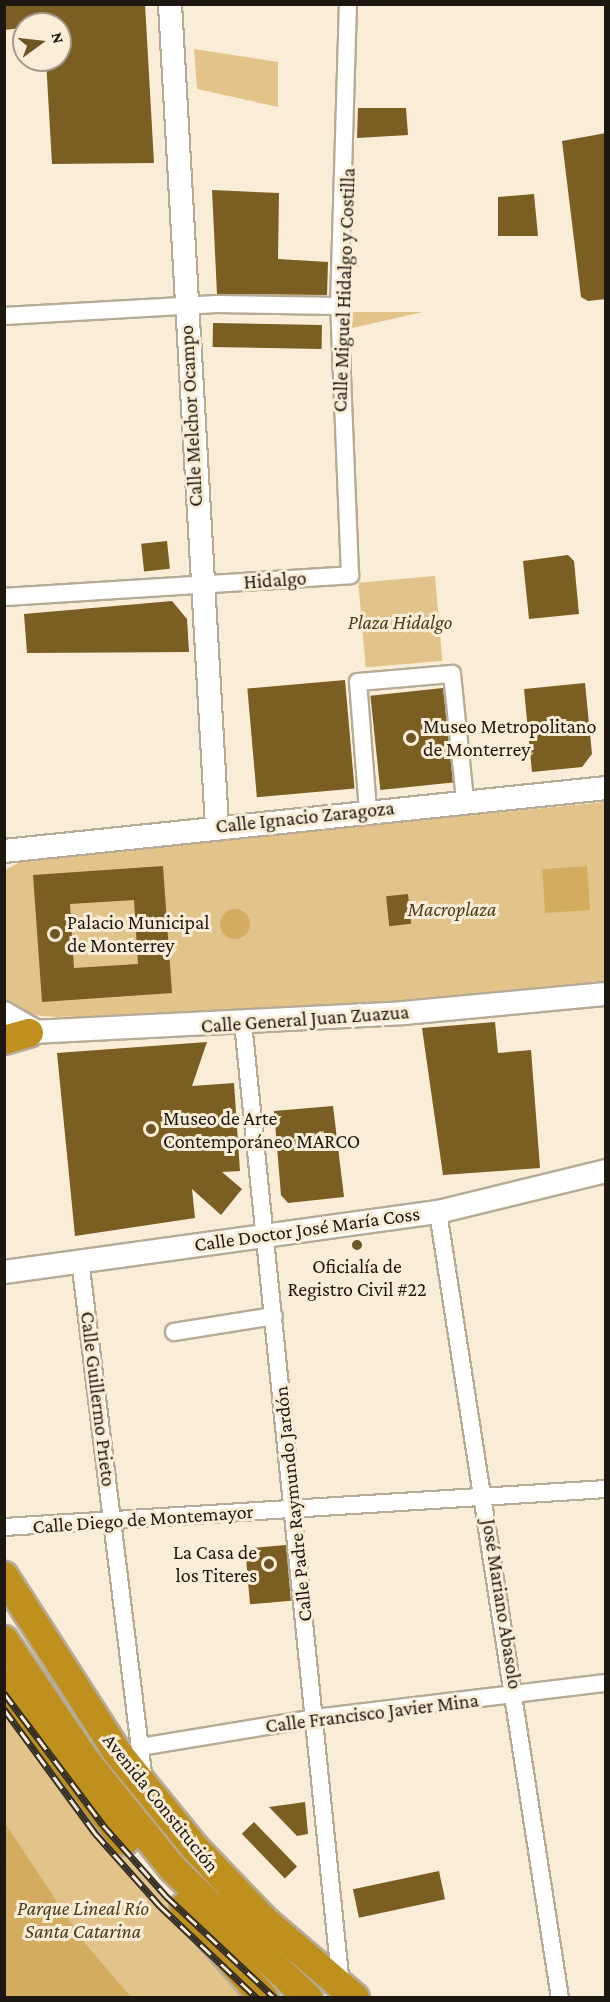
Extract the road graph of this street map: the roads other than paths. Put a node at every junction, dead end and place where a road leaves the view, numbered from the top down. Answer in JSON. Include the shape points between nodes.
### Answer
{"nodes":[{"id":1,"x":170,"y":4,"type":"edge"},
{"id":2,"x":348,"y":4,"type":"edge"},
{"id":3,"x":339,"y":306,"type":"junction"},
{"id":4,"x":185,"y":307,"type":"junction"},
{"id":5,"x":4,"y":316,"type":"edge"},
{"id":6,"x":350,"y":575,"type":"joint"},
{"id":7,"x":201,"y":585,"type":"junction"},
{"id":8,"x":4,"y":597,"type":"edge"},
{"id":9,"x":606,"y":788,"type":"edge"},
{"id":10,"x":465,"y":800,"type":"junction"},
{"id":11,"x":368,"y":811,"type":"junction"},
{"id":12,"x":217,"y":827,"type":"junction"},
{"id":13,"x":15,"y":847,"type":"edge"},
{"id":14,"x":606,"y":994,"type":"edge"},
{"id":15,"x":4,"y":1013,"type":"edge"},
{"id":16,"x":243,"y":1023,"type":"junction"},
{"id":17,"x":19,"y":1035,"type":"edge"},
{"id":18,"x":606,"y":1171,"type":"edge"},
{"id":19,"x":438,"y":1212,"type":"junction"},
{"id":20,"x":266,"y":1234,"type":"junction"},
{"id":21,"x":80,"y":1260,"type":"junction"},
{"id":22,"x":4,"y":1272,"type":"edge"},
{"id":23,"x":274,"y":1316,"type":"junction"},
{"id":24,"x":174,"y":1332,"type":"dead end"},
{"id":25,"x":606,"y":1489,"type":"edge"},
{"id":26,"x":485,"y":1498,"type":"junction"},
{"id":27,"x":293,"y":1510,"type":"junction"},
{"id":28,"x":114,"y":1521,"type":"junction"},
{"id":29,"x":4,"y":1527,"type":"edge"},
{"id":30,"x":7,"y":1577,"type":"edge"},
{"id":31,"x":4,"y":1640,"type":"edge"},
{"id":32,"x":606,"y":1683,"type":"edge"},
{"id":33,"x":4,"y":1684,"type":"edge"},
{"id":34,"x":516,"y":1695,"type":"junction"},
{"id":35,"x":315,"y":1718,"type":"junction"},
{"id":36,"x":140,"y":1747,"type":"junction"},
{"id":37,"x":145,"y":1788,"type":"junction"},
{"id":38,"x":348,"y":1992,"type":"edge"},
{"id":39,"x":264,"y":1998,"type":"edge"},
{"id":40,"x":308,"y":1998,"type":"edge"},
{"id":41,"x":560,"y":1998,"type":"edge"}],
"edges":[{"from":1,"to":4,"type":"street","name":"Calle Melchor Ocampo"},
{"from":2,"to":3,"type":"street","name":"Calle Miguel Hidalgo y Costilla"},
{"from":3,"to":4,"type":"street"},
{"from":3,"to":6,"type":"street","name":"Calle Miguel Hidalgo y Costilla"},
{"from":4,"to":5,"type":"street"},
{"from":4,"to":7,"type":"street","name":"Calle Melchor Ocampo"},
{"from":6,"to":7,"type":"street","name":"Hidalgo"},
{"from":7,"to":8,"type":"street","name":"Hidalgo"},
{"from":7,"to":12,"type":"street","name":"Calle Melchor Ocampo"},
{"from":9,"to":10,"type":"street","name":"Calle Ignacio Zaragoza"},
{"from":10,"to":11,"type":"street","name":"Calle Ignacio Zaragoza"},
{"from":10,"to":11,"type":"street","via":[[452,674],[358,682]]},
{"from":11,"to":12,"type":"street","name":"Calle Ignacio Zaragoza"},
{"from":12,"to":13,"type":"street","name":"Calle Ignacio Zaragoza"},
{"from":14,"to":16,"type":"street","name":"Calle General Juan Zuazua"},
{"from":15,"to":17,"type":"street"},
{"from":16,"to":17,"type":"street","name":"Calle General Juan Zuazua"},
{"from":16,"to":20,"type":"street","name":"Calle Padre Raymundo Jardón"},
{"from":18,"to":19,"type":"street","name":"Calle Doctor José María Coss"},
{"from":19,"to":20,"type":"street","name":"Calle Doctor José María Coss"},
{"from":19,"to":26,"type":"street","name":"José Mariano Abasolo"},
{"from":20,"to":21,"type":"street","name":"Calle Doctor José María Coss"},
{"from":20,"to":23,"type":"street","name":"Calle Padre Raymundo Jardón"},
{"from":21,"to":22,"type":"street","name":"Calle Doctor José María Coss"},
{"from":21,"to":28,"type":"street","name":"Calle Guillermo Prieto"},
{"from":23,"to":24,"type":"street"},
{"from":23,"to":27,"type":"street","name":"Calle Padre Raymundo Jardón"},
{"from":25,"to":26,"type":"street","name":"Calle Diego de Montemayor"},
{"from":26,"to":27,"type":"street","name":"Calle Diego de Montemayor"},
{"from":26,"to":34,"type":"street","name":"José Mariano Abasolo"},
{"from":27,"to":28,"type":"street","name":"Calle Diego de Montemayor"},
{"from":27,"to":35,"type":"street","name":"Calle Padre Raymundo Jardón"},
{"from":28,"to":29,"type":"street","name":"Calle Diego de Montemayor"},
{"from":28,"to":36,"type":"street","name":"Calle Guillermo Prieto"},
{"from":30,"to":37,"type":"highway","name":"Avenida Constitución","via":[[80,1699]]},
{"from":31,"to":40,"type":"highway","name":"Avenida Constitución","via":[[86,1761],[173,1869]]},
{"from":32,"to":34,"type":"street","name":"Calle Francisco Javier Mina"},
{"from":33,"to":39,"type":"highway","via":[[100,1810]]},
{"from":34,"to":35,"type":"street","name":"Calle Francisco Javier Mina"},
{"from":34,"to":41,"type":"street","name":"José Mariano Abasolo"},
{"from":35,"to":36,"type":"street","name":"Calle Francisco Javier Mina"},
{"from":35,"to":38,"type":"street","name":"Calle Padre Raymundo Jardón"},
{"from":36,"to":37,"type":"street","name":"Calle Guillermo Prieto"},
{"from":37,"to":38,"type":"highway","name":"Avenida Constitución","via":[[235,1892]]}]}
